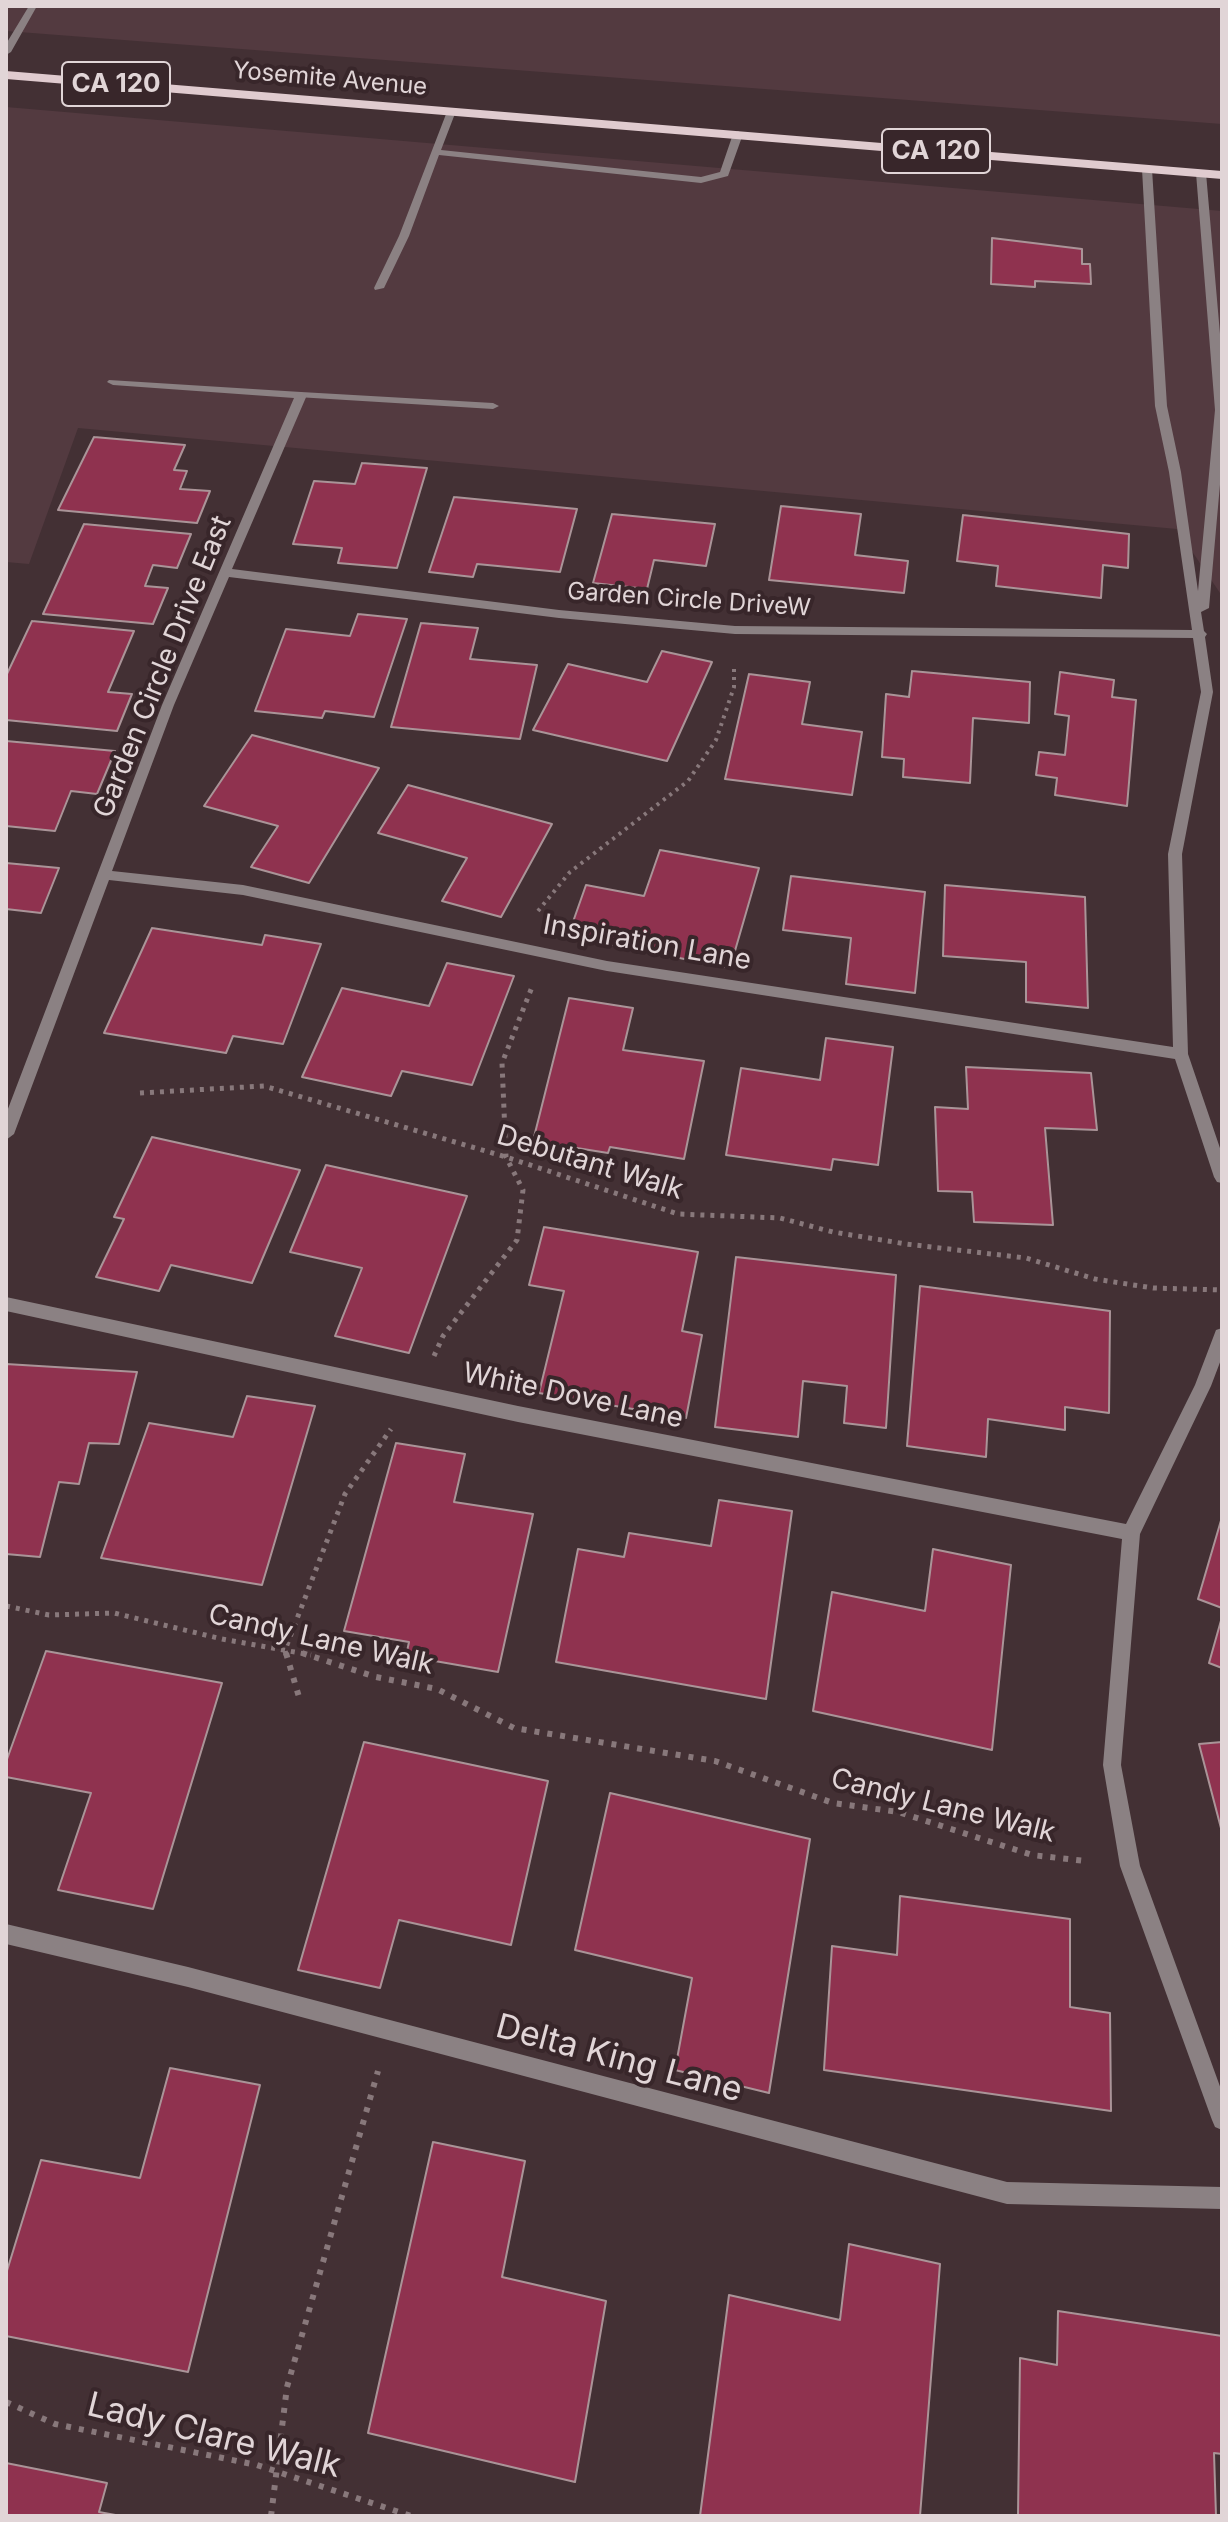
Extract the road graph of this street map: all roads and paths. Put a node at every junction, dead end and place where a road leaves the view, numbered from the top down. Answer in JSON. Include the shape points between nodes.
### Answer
{"nodes":[{"id":1,"x":33,"y":6,"type":"edge"},
{"id":2,"x":6,"y":52,"type":"edge"},
{"id":3,"x":6,"y":75,"type":"edge"},
{"id":4,"x":451,"y":111,"type":"junction"},
{"id":5,"x":738,"y":134,"type":"junction"},
{"id":6,"x":436,"y":152,"type":"junction"},
{"id":7,"x":1147,"y":169,"type":"junction"},
{"id":8,"x":1201,"y":173,"type":"junction"},
{"id":9,"x":1222,"y":175,"type":"edge"},
{"id":10,"x":379,"y":288,"type":"dead end"},
{"id":11,"x":113,"y":382,"type":"dead end"},
{"id":12,"x":301,"y":395,"type":"junction"},
{"id":13,"x":493,"y":406,"type":"dead end"},
{"id":14,"x":224,"y":572,"type":"junction"},
{"id":15,"x":735,"y":630,"type":"junction"},
{"id":16,"x":1201,"y":634,"type":"junction"},
{"id":17,"x":106,"y":875,"type":"junction"},
{"id":18,"x":516,"y":945,"type":"junction"},
{"id":19,"x":546,"y":952,"type":"junction"},
{"id":20,"x":1181,"y":1054,"type":"junction"},
{"id":21,"x":140,"y":1093,"type":"dead end"},
{"id":22,"x":6,"y":1134,"type":"edge"},
{"id":23,"x":506,"y":1157,"type":"junction"},
{"id":24,"x":1222,"y":1177,"type":"edge"},
{"id":25,"x":1222,"y":1290,"type":"edge"},
{"id":26,"x":6,"y":1304,"type":"edge"},
{"id":27,"x":1222,"y":1335,"type":"edge"},
{"id":28,"x":418,"y":1390,"type":"junction"},
{"id":29,"x":1131,"y":1533,"type":"junction"},
{"id":30,"x":6,"y":1606,"type":"edge"},
{"id":31,"x":285,"y":1650,"type":"junction"},
{"id":32,"x":299,"y":1697,"type":"dead end"},
{"id":33,"x":1130,"y":1866,"type":"junction"},
{"id":34,"x":6,"y":1934,"type":"edge"},
{"id":35,"x":390,"y":2032,"type":"junction"},
{"id":36,"x":1222,"y":2120,"type":"edge"},
{"id":37,"x":1222,"y":2198,"type":"edge"},
{"id":38,"x":6,"y":2402,"type":"edge"},
{"id":39,"x":279,"y":2471,"type":"junction"},
{"id":40,"x":271,"y":2516,"type":"edge"},
{"id":41,"x":411,"y":2516,"type":"edge"}],
"edges":[{"from":1,"to":2,"type":"street"},
{"from":3,"to":4,"type":"main road","name":"Yosemite Avenue","number":"CA 120"},
{"from":4,"to":5,"type":"main road","name":"Yosemite Avenue","number":"CA 120"},
{"from":4,"to":6,"type":"street"},
{"from":5,"to":6,"type":"street","via":[[724,174],[701,180]]},
{"from":5,"to":7,"type":"main road","number":"CA 120"},
{"from":6,"to":10,"type":"street"},
{"from":7,"to":8,"type":"main road","number":"CA 120"},
{"from":7,"to":16,"type":"street","via":[[1161,406]]},
{"from":8,"to":9,"type":"main road","number":"CA 120"},
{"from":8,"to":16,"type":"street","via":[[1221,410]]},
{"from":11,"to":12,"type":"street"},
{"from":12,"to":13,"type":"street"},
{"from":12,"to":14,"type":"street","name":"Garden Circle Drive East"},
{"from":14,"to":15,"type":"street","name":"Garden Circle DriveW"},
{"from":14,"to":17,"type":"street","name":"Garden Circle Drive East"},
{"from":15,"to":16,"type":"street","name":"Garden Circle DriveW"},
{"from":15,"to":18,"type":"path","via":[[734,687],[716,740],[688,781],[570,872]]},
{"from":16,"to":20,"type":"street","via":[[1207,692],[1175,854]]},
{"from":17,"to":18,"type":"street","name":"Inspiration Lane","via":[[243,890]]},
{"from":17,"to":22,"type":"street","name":"Garden Circle Drive East"},
{"from":18,"to":19,"type":"street","name":"Inspiration Lane"},
{"from":19,"to":20,"type":"street","name":"Inspiration Lane","via":[[607,966]]},
{"from":19,"to":23,"type":"path","via":[[502,1063]]},
{"from":20,"to":24,"type":"street"},
{"from":21,"to":23,"type":"path","name":"Debutant Walk","via":[[264,1086]]},
{"from":23,"to":25,"type":"path","name":"Debutant Walk","via":[[678,1214],[780,1218],[906,1244],[1026,1258],[1095,1279]]},
{"from":23,"to":28,"type":"path","via":[[523,1190],[517,1240],[443,1336]]},
{"from":26,"to":28,"type":"street","name":"White Dove Lane"},
{"from":27,"to":29,"type":"street","via":[[1203,1386]]},
{"from":28,"to":29,"type":"street","name":"White Dove Lane"},
{"from":28,"to":31,"type":"path","via":[[345,1494]]},
{"from":29,"to":33,"type":"street","via":[[1112,1765]]},
{"from":30,"to":31,"type":"path","name":"Candy Lane Walk","via":[[49,1615],[114,1613]]},
{"from":31,"to":32,"type":"path"},
{"from":31,"to":33,"type":"path","name":"Candy Lane Walk","via":[[437,1689],[514,1728],[715,1761],[833,1803],[898,1812],[1032,1855]]},
{"from":33,"to":36,"type":"street"},
{"from":34,"to":35,"type":"street","name":"Delta King Lane"},
{"from":35,"to":37,"type":"street","name":"Delta King Lane","via":[[1007,2193]]},
{"from":35,"to":39,"type":"path","via":[[287,2387]]},
{"from":38,"to":39,"type":"path","name":"Lady Clare Walk","via":[[55,2424]]},
{"from":39,"to":40,"type":"path"},
{"from":39,"to":41,"type":"path","name":"Lady Clare Walk"}]}
